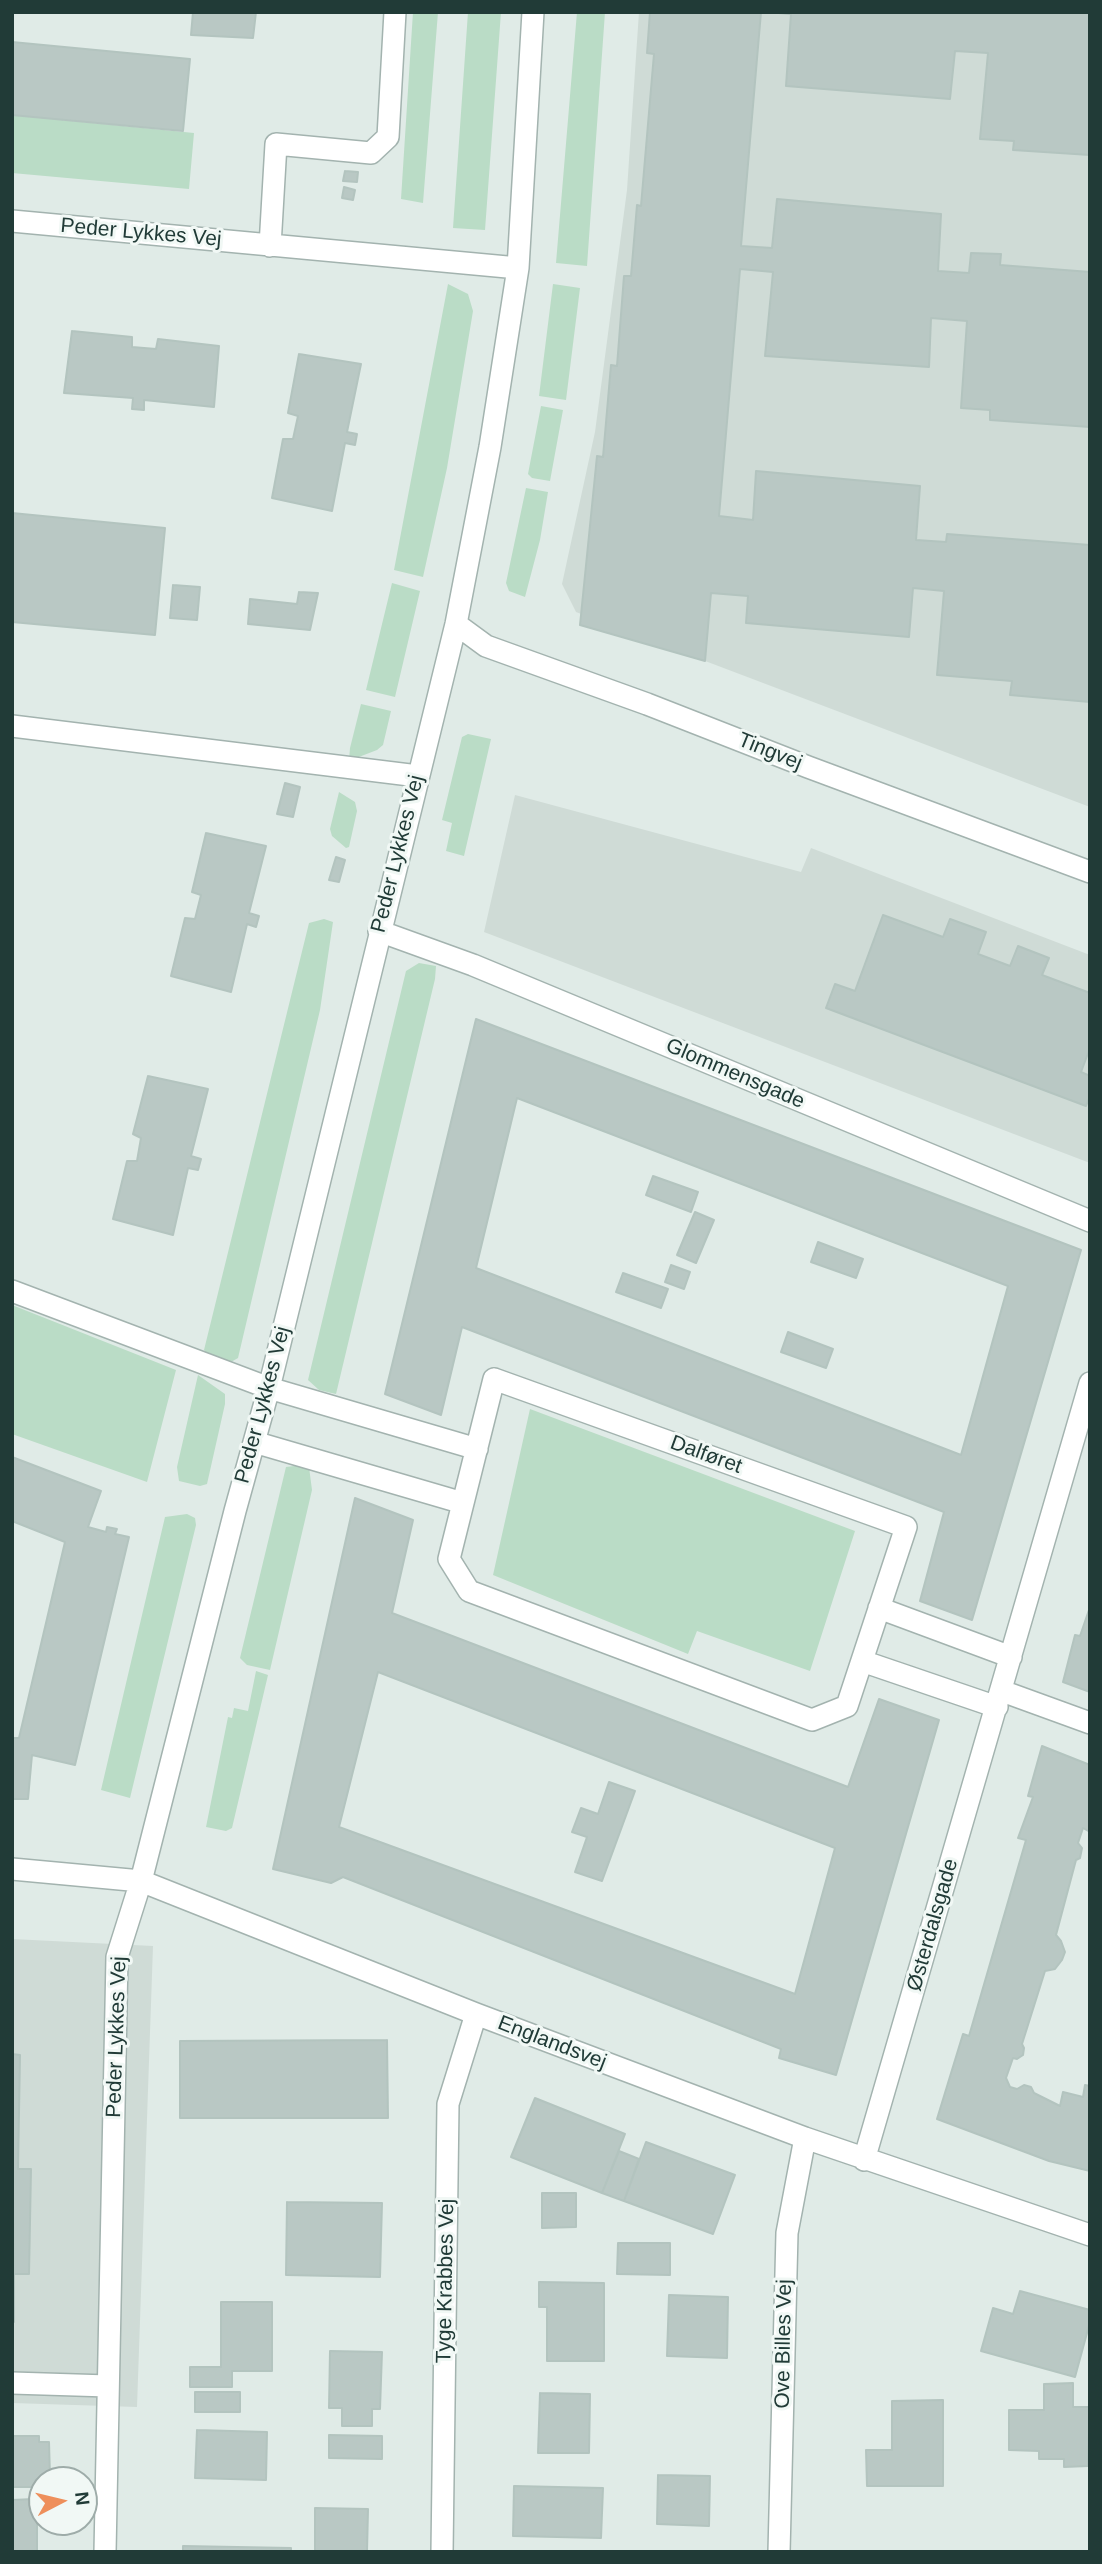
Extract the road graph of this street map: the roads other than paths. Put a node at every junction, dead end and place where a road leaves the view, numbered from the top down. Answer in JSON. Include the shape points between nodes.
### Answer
{"nodes":[{"id":1,"x":395,"y":12,"type":"edge"},
{"id":2,"x":533,"y":12,"type":"edge"},
{"id":3,"x":12,"y":221,"type":"edge"},
{"id":4,"x":270,"y":246,"type":"junction"},
{"id":5,"x":518,"y":268,"type":"junction"},
{"id":6,"x":456,"y":624,"type":"junction"},
{"id":7,"x":12,"y":726,"type":"edge"},
{"id":8,"x":418,"y":776,"type":"junction"},
{"id":9,"x":1090,"y":872,"type":"edge"},
{"id":10,"x":379,"y":931,"type":"junction"},
{"id":11,"x":1090,"y":1221,"type":"edge"},
{"id":12,"x":12,"y":1291,"type":"edge"},
{"id":13,"x":1090,"y":1383,"type":"edge"},
{"id":14,"x":269,"y":1388,"type":"junction"},
{"id":15,"x":254,"y":1442,"type":"junction"},
{"id":16,"x":477,"y":1449,"type":"junction"},
{"id":17,"x":463,"y":1503,"type":"junction"},
{"id":18,"x":879,"y":1608,"type":"junction"},
{"id":19,"x":1011,"y":1657,"type":"junction"},
{"id":20,"x":862,"y":1661,"type":"junction"},
{"id":21,"x":999,"y":1699,"type":"junction"},
{"id":22,"x":1090,"y":1723,"type":"edge"},
{"id":23,"x":12,"y":1869,"type":"edge"},
{"id":24,"x":141,"y":1881,"type":"junction"},
{"id":25,"x":476,"y":2014,"type":"junction"},
{"id":26,"x":805,"y":2138,"type":"junction"},
{"id":27,"x":864,"y":2160,"type":"junction"},
{"id":28,"x":1090,"y":2235,"type":"edge"},
{"id":29,"x":12,"y":2383,"type":"edge"},
{"id":30,"x":108,"y":2386,"type":"junction"},
{"id":31,"x":104,"y":2552,"type":"edge"},
{"id":32,"x":442,"y":2552,"type":"edge"},
{"id":33,"x":779,"y":2552,"type":"edge"}],
"edges":[{"from":1,"to":4,"type":"street","via":[[388,136],[371,153],[276,144]]},
{"from":2,"to":5,"type":"street","name":"Peder Lykkes Vej"},
{"from":3,"to":4,"type":"street","name":"Peder Lykkes Vej"},
{"from":4,"to":5,"type":"street","name":"Peder Lykkes Vej"},
{"from":5,"to":6,"type":"street","name":"Peder Lykkes Vej"},
{"from":6,"to":8,"type":"street","name":"Peder Lykkes Vej"},
{"from":6,"to":9,"type":"street","name":"Tingvej","via":[[486,646]]},
{"from":7,"to":8,"type":"street"},
{"from":8,"to":10,"type":"street","name":"Peder Lykkes Vej"},
{"from":10,"to":11,"type":"street","name":"Glommensgade","via":[[486,970]]},
{"from":10,"to":14,"type":"street","name":"Peder Lykkes Vej"},
{"from":12,"to":14,"type":"street"},
{"from":13,"to":19,"type":"street","name":"Østerdalsgade"},
{"from":14,"to":15,"type":"street","name":"Peder Lykkes Vej"},
{"from":14,"to":16,"type":"street"},
{"from":15,"to":17,"type":"street"},
{"from":15,"to":24,"type":"street","name":"Peder Lykkes Vej"},
{"from":16,"to":17,"type":"street","name":"Dalføret"},
{"from":16,"to":18,"type":"street","name":"Dalføret","via":[[494,1379],[906,1527]]},
{"from":17,"to":20,"type":"street","name":"Dalføret","via":[[449,1559],[469,1591],[812,1720],[847,1706]]},
{"from":18,"to":19,"type":"street"},
{"from":18,"to":20,"type":"street","name":"Dalføret"},
{"from":19,"to":21,"type":"street","name":"Østerdalsgade"},
{"from":20,"to":21,"type":"street"},
{"from":21,"to":22,"type":"street"},
{"from":21,"to":27,"type":"street","name":"Østerdalsgade"},
{"from":23,"to":24,"type":"street","name":"Englandsvej"},
{"from":24,"to":25,"type":"street","name":"Englandsvej"},
{"from":24,"to":30,"type":"street","name":"Peder Lykkes Vej","via":[[117,1957]]},
{"from":25,"to":26,"type":"street","name":"Englandsvej"},
{"from":25,"to":32,"type":"street","name":"Tyge Krabbes Vej","via":[[448,2104]]},
{"from":26,"to":27,"type":"street","name":"Englandsvej"},
{"from":26,"to":33,"type":"street","name":"Ove Billes Vej","via":[[787,2233]]},
{"from":27,"to":28,"type":"street","name":"Englandsvej"},
{"from":29,"to":30,"type":"street"},
{"from":30,"to":31,"type":"street","name":"Peder Lykkes Vej"}]}
